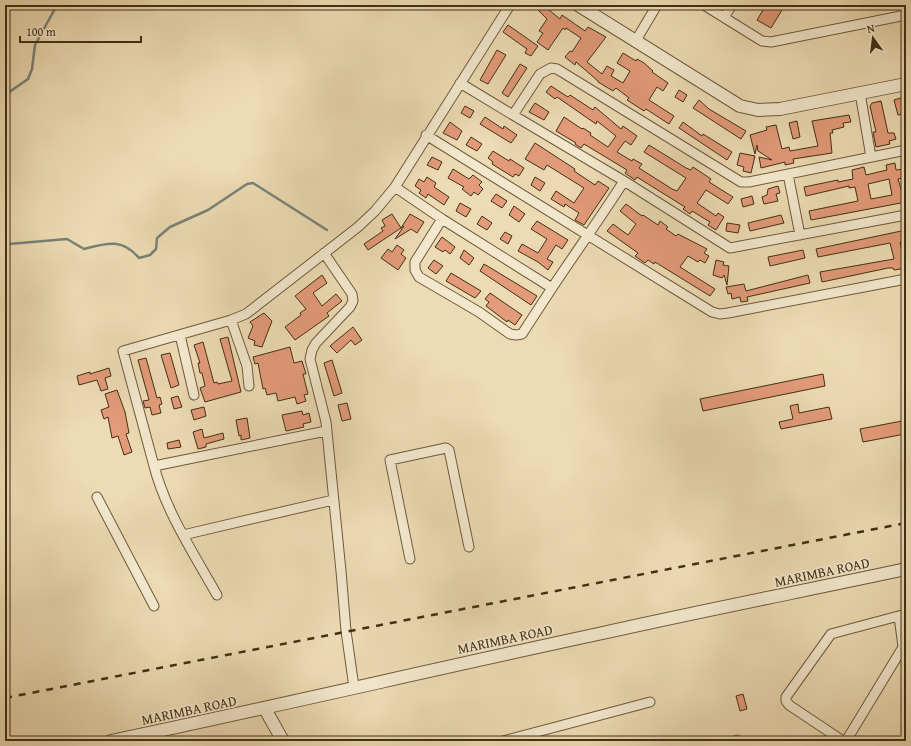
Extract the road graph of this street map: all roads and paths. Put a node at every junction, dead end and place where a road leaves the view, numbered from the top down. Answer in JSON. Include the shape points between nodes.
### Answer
{"nodes":[{"id":1,"x":510,"y":5,"type":"edge"},
{"id":2,"x":578,"y":5,"type":"edge"},
{"id":3,"x":657,"y":5,"type":"edge"},
{"id":4,"x":704,"y":5,"type":"edge"},
{"id":5,"x":732,"y":5,"type":"edge"},
{"id":6,"x":906,"y":15,"type":"edge"},
{"id":7,"x":724,"y":17,"type":"junction"},
{"id":8,"x":635,"y":42,"type":"junction"},
{"id":9,"x":460,"y":83,"type":"junction"},
{"id":10,"x":906,"y":84,"type":"edge"},
{"id":11,"x":860,"y":93,"type":"junction"},
{"id":12,"x":513,"y":116,"type":"junction"},
{"id":13,"x":426,"y":135,"type":"junction"},
{"id":14,"x":906,"y":150,"type":"edge"},
{"id":15,"x":871,"y":157,"type":"junction"},
{"id":16,"x":788,"y":174,"type":"junction"},
{"id":17,"x":624,"y":181,"type":"junction"},
{"id":18,"x":395,"y":187,"type":"junction"},
{"id":19,"x":906,"y":215,"type":"edge"},
{"id":20,"x":442,"y":219,"type":"junction"},
{"id":21,"x":800,"y":235,"type":"junction"},
{"id":22,"x":588,"y":236,"type":"junction"},
{"id":23,"x":324,"y":253,"type":"junction"},
{"id":24,"x":906,"y":279,"type":"edge"},
{"id":25,"x":552,"y":288,"type":"junction"},
{"id":26,"x":231,"y":320,"type":"junction"},
{"id":27,"x":180,"y":335,"type":"junction"},
{"id":28,"x":249,"y":386,"type":"dead end"},
{"id":29,"x":194,"y":395,"type":"dead end"},
{"id":30,"x":326,"y":431,"type":"junction"},
{"id":31,"x":154,"y":466,"type":"junction"},
{"id":32,"x":97,"y":497,"type":"dead end"},
{"id":33,"x":333,"y":500,"type":"junction"},
{"id":34,"x":183,"y":534,"type":"junction"},
{"id":35,"x":468,"y":547,"type":"dead end"},
{"id":36,"x":410,"y":559,"type":"dead end"},
{"id":37,"x":906,"y":569,"type":"edge"},
{"id":38,"x":217,"y":595,"type":"dead end"},
{"id":39,"x":154,"y":606,"type":"dead end"},
{"id":40,"x":902,"y":615,"type":"edge"},
{"id":41,"x":354,"y":687,"type":"junction"},
{"id":42,"x":650,"y":702,"type":"dead end"},
{"id":43,"x":265,"y":709,"type":"junction"},
{"id":44,"x":110,"y":741,"type":"edge"},
{"id":45,"x":283,"y":741,"type":"edge"},
{"id":46,"x":503,"y":741,"type":"edge"},
{"id":47,"x":844,"y":741,"type":"edge"}],
"edges":[{"from":1,"to":9,"type":"street"},
{"from":2,"to":8,"type":"street"},
{"from":3,"to":8,"type":"street"},
{"from":4,"to":7,"type":"street"},
{"from":5,"to":7,"type":"street"},
{"from":6,"to":7,"type":"street","via":[[771,42],[762,41]]},
{"from":8,"to":11,"type":"street","via":[[740,106],[758,110],[780,109]]},
{"from":9,"to":12,"type":"street"},
{"from":9,"to":13,"type":"street"},
{"from":10,"to":11,"type":"street"},
{"from":11,"to":15,"type":"street"},
{"from":12,"to":16,"type":"street","via":[[540,74],[551,68],[557,69],[741,182]]},
{"from":12,"to":17,"type":"street"},
{"from":13,"to":18,"type":"street"},
{"from":13,"to":22,"type":"street"},
{"from":14,"to":15,"type":"street"},
{"from":15,"to":16,"type":"street"},
{"from":16,"to":21,"type":"street"},
{"from":17,"to":21,"type":"street","via":[[730,248]]},
{"from":17,"to":22,"type":"street"},
{"from":18,"to":20,"type":"street"},
{"from":18,"to":23,"type":"street","via":[[375,211]]},
{"from":19,"to":21,"type":"street"},
{"from":20,"to":25,"type":"street"},
{"from":20,"to":25,"type":"street","via":[[415,262],[415,270],[419,277],[479,312],[510,334],[516,335],[522,334]]},
{"from":22,"to":24,"type":"street","via":[[712,312],[720,314]]},
{"from":22,"to":25,"type":"street"},
{"from":23,"to":26,"type":"street","via":[[246,314]]},
{"from":23,"to":30,"type":"street","via":[[352,294],[353,301],[316,343],[310,359]]},
{"from":26,"to":27,"type":"street"},
{"from":26,"to":28,"type":"street","via":[[247,366]]},
{"from":27,"to":29,"type":"street"},
{"from":27,"to":31,"type":"street","via":[[123,351]]},
{"from":30,"to":31,"type":"street"},
{"from":30,"to":33,"type":"street"},
{"from":31,"to":34,"type":"street","via":[[158,481]]},
{"from":32,"to":39,"type":"street"},
{"from":33,"to":34,"type":"street"},
{"from":33,"to":41,"type":"street"},
{"from":34,"to":38,"type":"street"},
{"from":35,"to":36,"type":"street","via":[[446,448],[390,460]]},
{"from":37,"to":41,"type":"street","name":"MARIMBA ROAD"},
{"from":40,"to":47,"type":"street","via":[[903,647]]},
{"from":40,"to":47,"type":"street","via":[[831,634],[786,697],[789,705]]},
{"from":41,"to":43,"type":"street","name":"MARIMBA ROAD"},
{"from":42,"to":46,"type":"street"},
{"from":43,"to":44,"type":"street","name":"MARIMBA ROAD"},
{"from":43,"to":45,"type":"street"}]}
